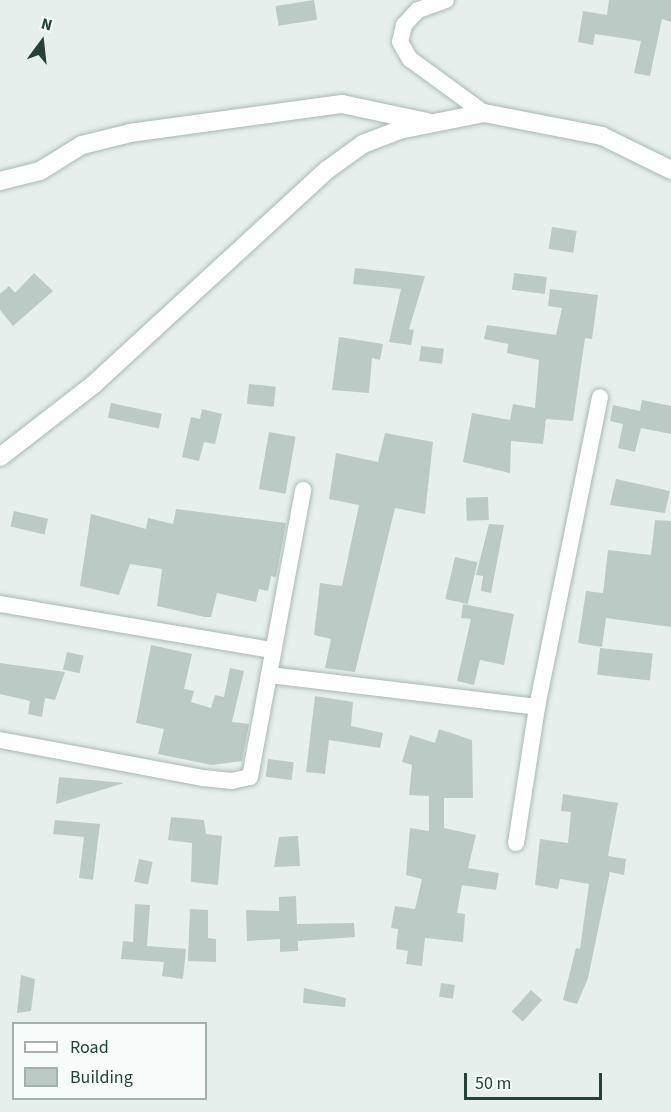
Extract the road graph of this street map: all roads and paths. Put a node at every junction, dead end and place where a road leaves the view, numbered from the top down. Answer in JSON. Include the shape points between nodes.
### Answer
{"nodes":[{"id":1,"x":446,"y":0,"type":"edge"},
{"id":2,"x":484,"y":113,"type":"junction"},
{"id":3,"x":431,"y":123,"type":"junction"},
{"id":4,"x":671,"y":170,"type":"edge"},
{"id":5,"x":0,"y":181,"type":"edge"},
{"id":6,"x":600,"y":397,"type":"dead end"},
{"id":7,"x":0,"y":457,"type":"edge"},
{"id":8,"x":303,"y":490,"type":"dead end"},
{"id":9,"x":0,"y":604,"type":"edge"},
{"id":10,"x":273,"y":650,"type":"junction"},
{"id":11,"x":269,"y":675,"type":"junction"},
{"id":12,"x":537,"y":707,"type":"junction"},
{"id":13,"x":0,"y":740,"type":"edge"},
{"id":14,"x":516,"y":843,"type":"dead end"}],
"edges":[{"from":1,"to":2,"type":"street","via":[[418,10],[404,25],[400,42],[410,59]]},
{"from":2,"to":3,"type":"street"},
{"from":2,"to":4,"type":"street","via":[[602,136]]},
{"from":3,"to":5,"type":"street","via":[[362,104],[271,114],[105,138],[40,171]]},
{"from":3,"to":7,"type":"street","via":[[363,144],[327,170],[94,384]]},
{"from":6,"to":12,"type":"street"},
{"from":8,"to":10,"type":"street"},
{"from":9,"to":10,"type":"street"},
{"from":10,"to":11,"type":"street"},
{"from":11,"to":12,"type":"street"},
{"from":11,"to":13,"type":"street","via":[[250,777],[232,781]]},
{"from":12,"to":14,"type":"street"}]}
